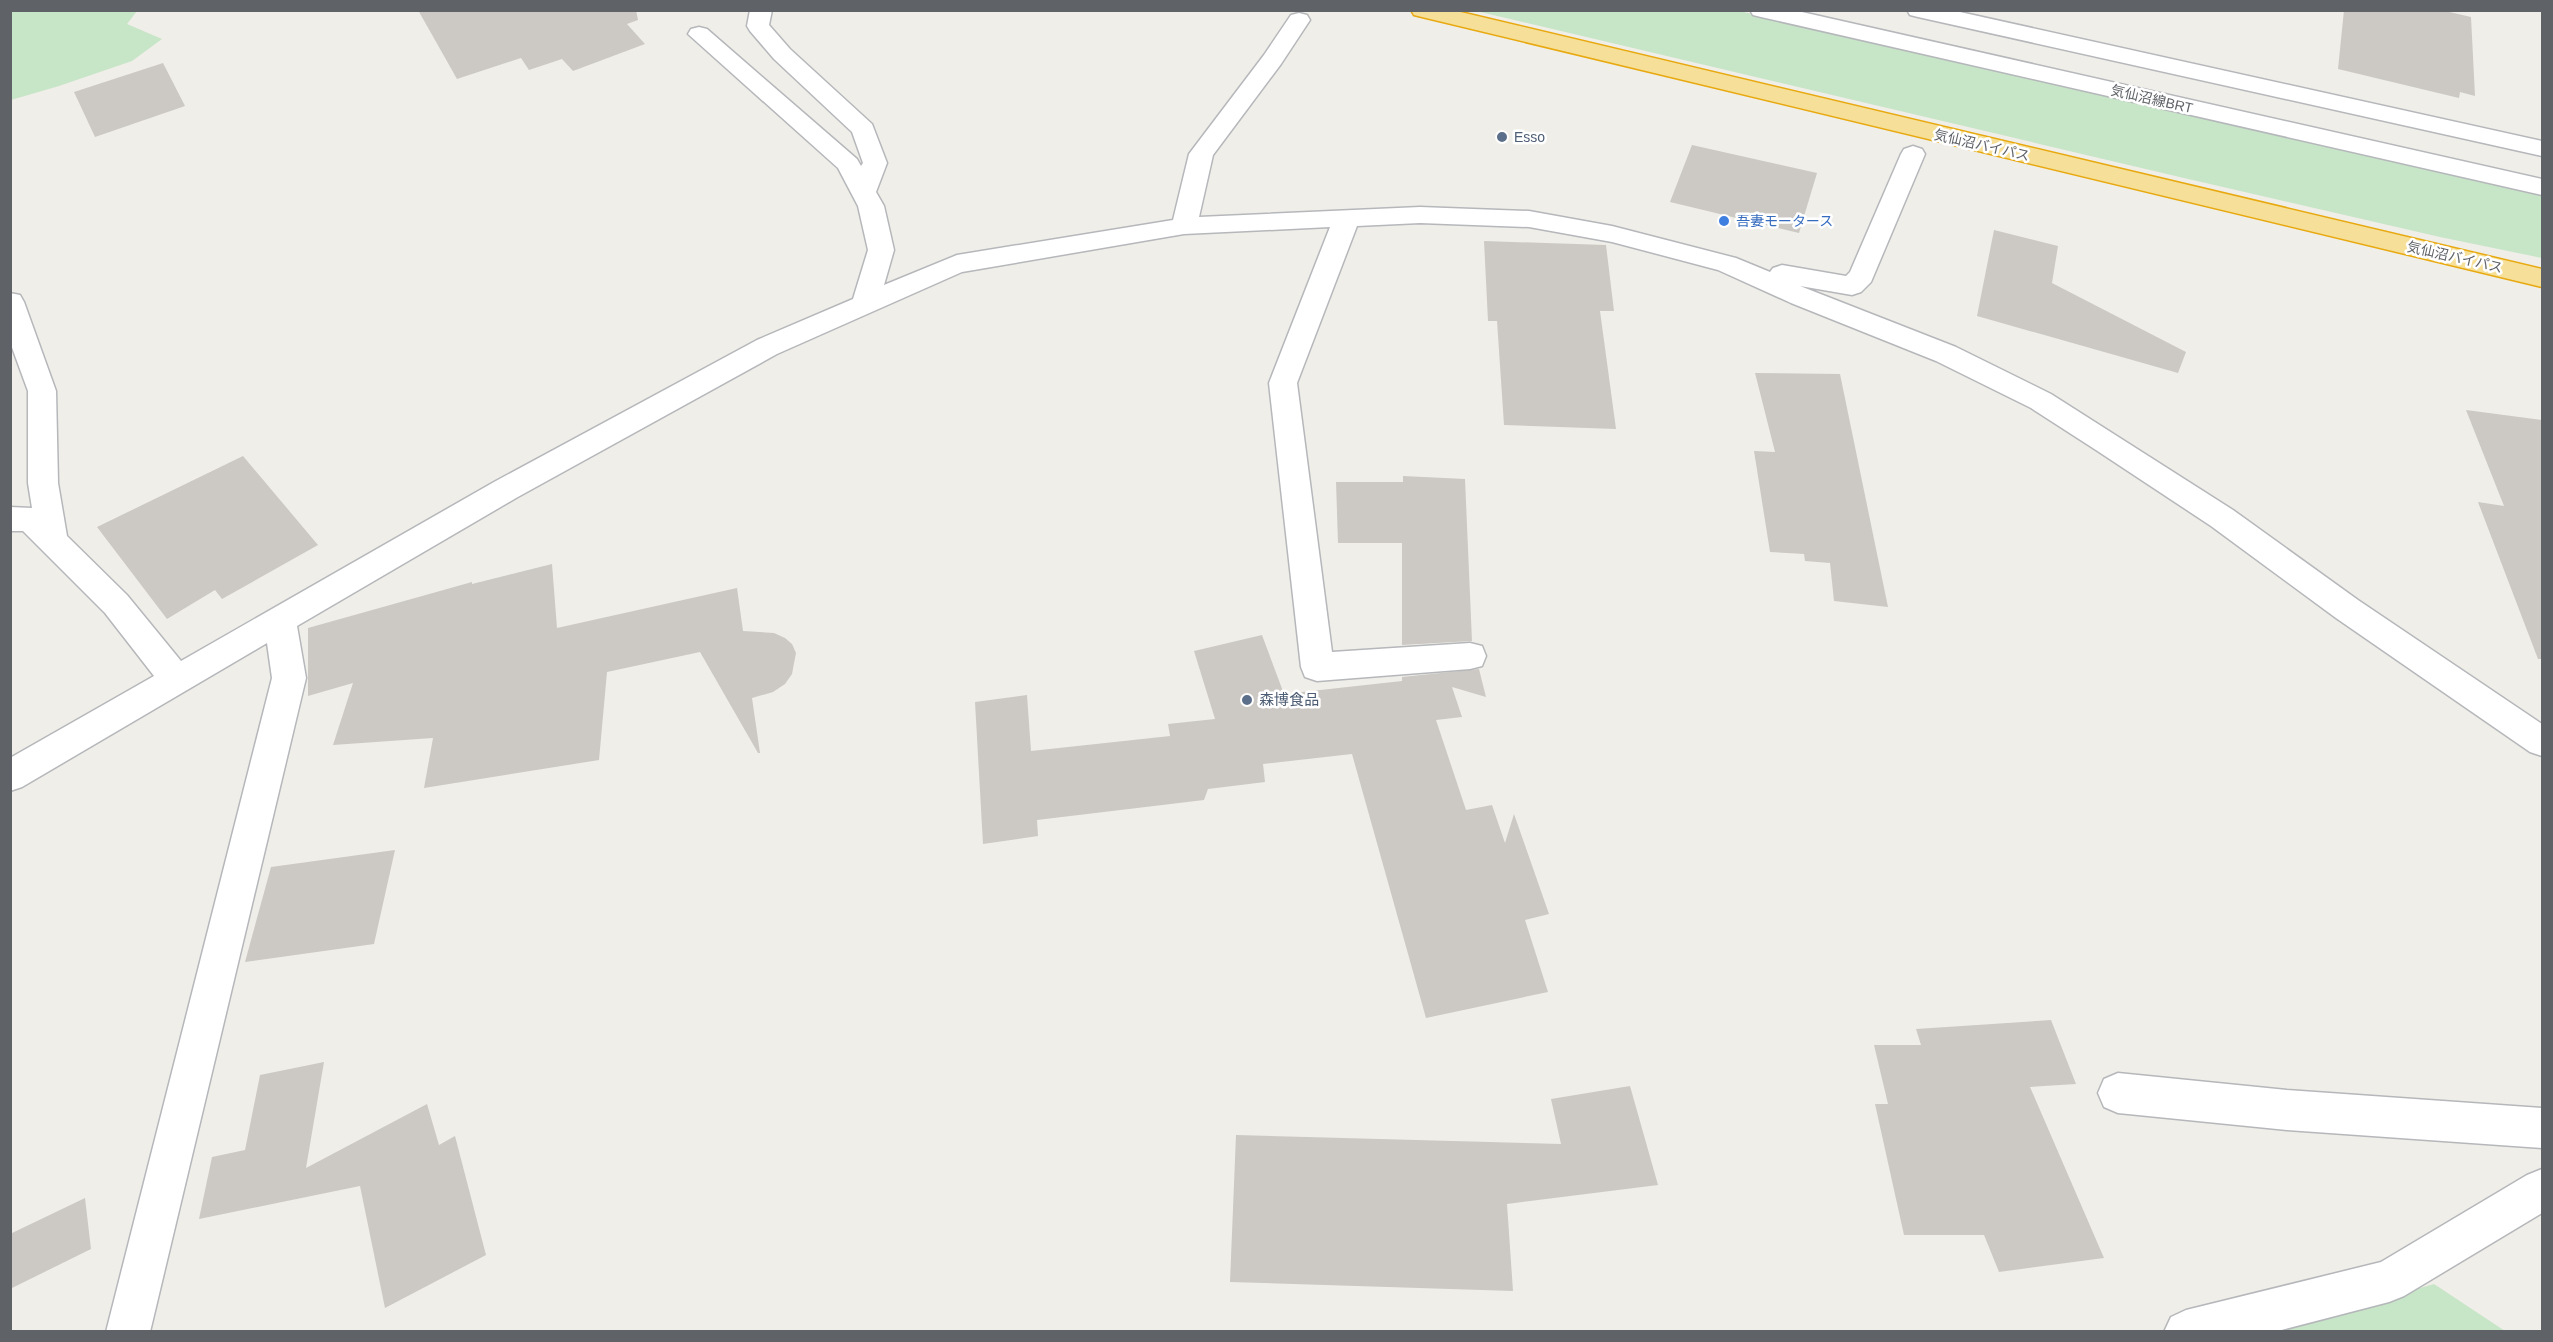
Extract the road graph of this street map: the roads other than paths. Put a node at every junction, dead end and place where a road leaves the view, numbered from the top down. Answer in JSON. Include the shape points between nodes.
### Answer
{"nodes":[{"id":1,"x":761,"y":10,"type":"edge"},
{"id":2,"x":1422,"y":10,"type":"edge"},
{"id":3,"x":1761,"y":10,"type":"edge"},
{"id":4,"x":1918,"y":10,"type":"edge"},
{"id":5,"x":1299,"y":20,"type":"dead end"},
{"id":6,"x":699,"y":34,"type":"dead end"},
{"id":7,"x":2542,"y":149,"type":"edge"},
{"id":8,"x":1913,"y":154,"type":"dead end"},
{"id":9,"x":2542,"y":187,"type":"edge"},
{"id":10,"x":863,"y":192,"type":"junction"},
{"id":11,"x":1347,"y":218,"type":"junction"},
{"id":12,"x":1184,"y":226,"type":"junction"},
{"id":13,"x":1727,"y":264,"type":"junction"},
{"id":14,"x":2542,"y":278,"type":"edge"},
{"id":15,"x":10,"y":302,"type":"edge"},
{"id":16,"x":865,"y":304,"type":"junction"},
{"id":17,"x":10,"y":519,"type":"edge"},
{"id":18,"x":52,"y":541,"type":"junction"},
{"id":19,"x":280,"y":620,"type":"junction"},
{"id":20,"x":1470,"y":656,"type":"dead end"},
{"id":21,"x":176,"y":679,"type":"junction"},
{"id":22,"x":2542,"y":742,"type":"edge"},
{"id":23,"x":10,"y":776,"type":"edge"},
{"id":24,"x":2118,"y":1093,"type":"dead end"},
{"id":25,"x":2542,"y":1128,"type":"edge"},
{"id":26,"x":2542,"y":1190,"type":"edge"},
{"id":27,"x":128,"y":1332,"type":"edge"},
{"id":28,"x":2186,"y":1332,"type":"edge"}],
"edges":[{"from":1,"to":10,"type":"street","via":[[758,26],[782,54],[863,129],[875,163]]},
{"from":2,"to":14,"type":"highway","name":"気仙沼バイパス"},
{"from":3,"to":9,"type":"street","name":"気仙沼線BRT"},
{"from":4,"to":7,"type":"street"},
{"from":5,"to":12,"type":"street","via":[[1201,154]]},
{"from":6,"to":10,"type":"street","via":[[848,164]]},
{"from":8,"to":13,"type":"street","via":[[1862,276],[1852,286]]},
{"from":10,"to":16,"type":"street","via":[[871,206],[881,250]]},
{"from":11,"to":12,"type":"street"},
{"from":11,"to":13,"type":"street","via":[[1419,215],[1529,219],[1612,234]]},
{"from":11,"to":20,"type":"street","via":[[1283,383],[1317,667]]},
{"from":12,"to":16,"type":"street","via":[[957,264]]},
{"from":13,"to":22,"type":"street","via":[[1946,354],[2041,401],[2222,518]]},
{"from":15,"to":18,"type":"street","via":[[42,391],[43,483]]},
{"from":16,"to":19,"type":"street","via":[[767,347],[505,490]]},
{"from":17,"to":18,"type":"street","via":[[30,519]]},
{"from":18,"to":21,"type":"street","via":[[116,604]]},
{"from":19,"to":21,"type":"street"},
{"from":19,"to":27,"type":"street","via":[[289,678]]},
{"from":21,"to":23,"type":"street"},
{"from":24,"to":25,"type":"street","via":[[2287,1110]]},
{"from":26,"to":28,"type":"street","via":[[2389,1281]]}]}
